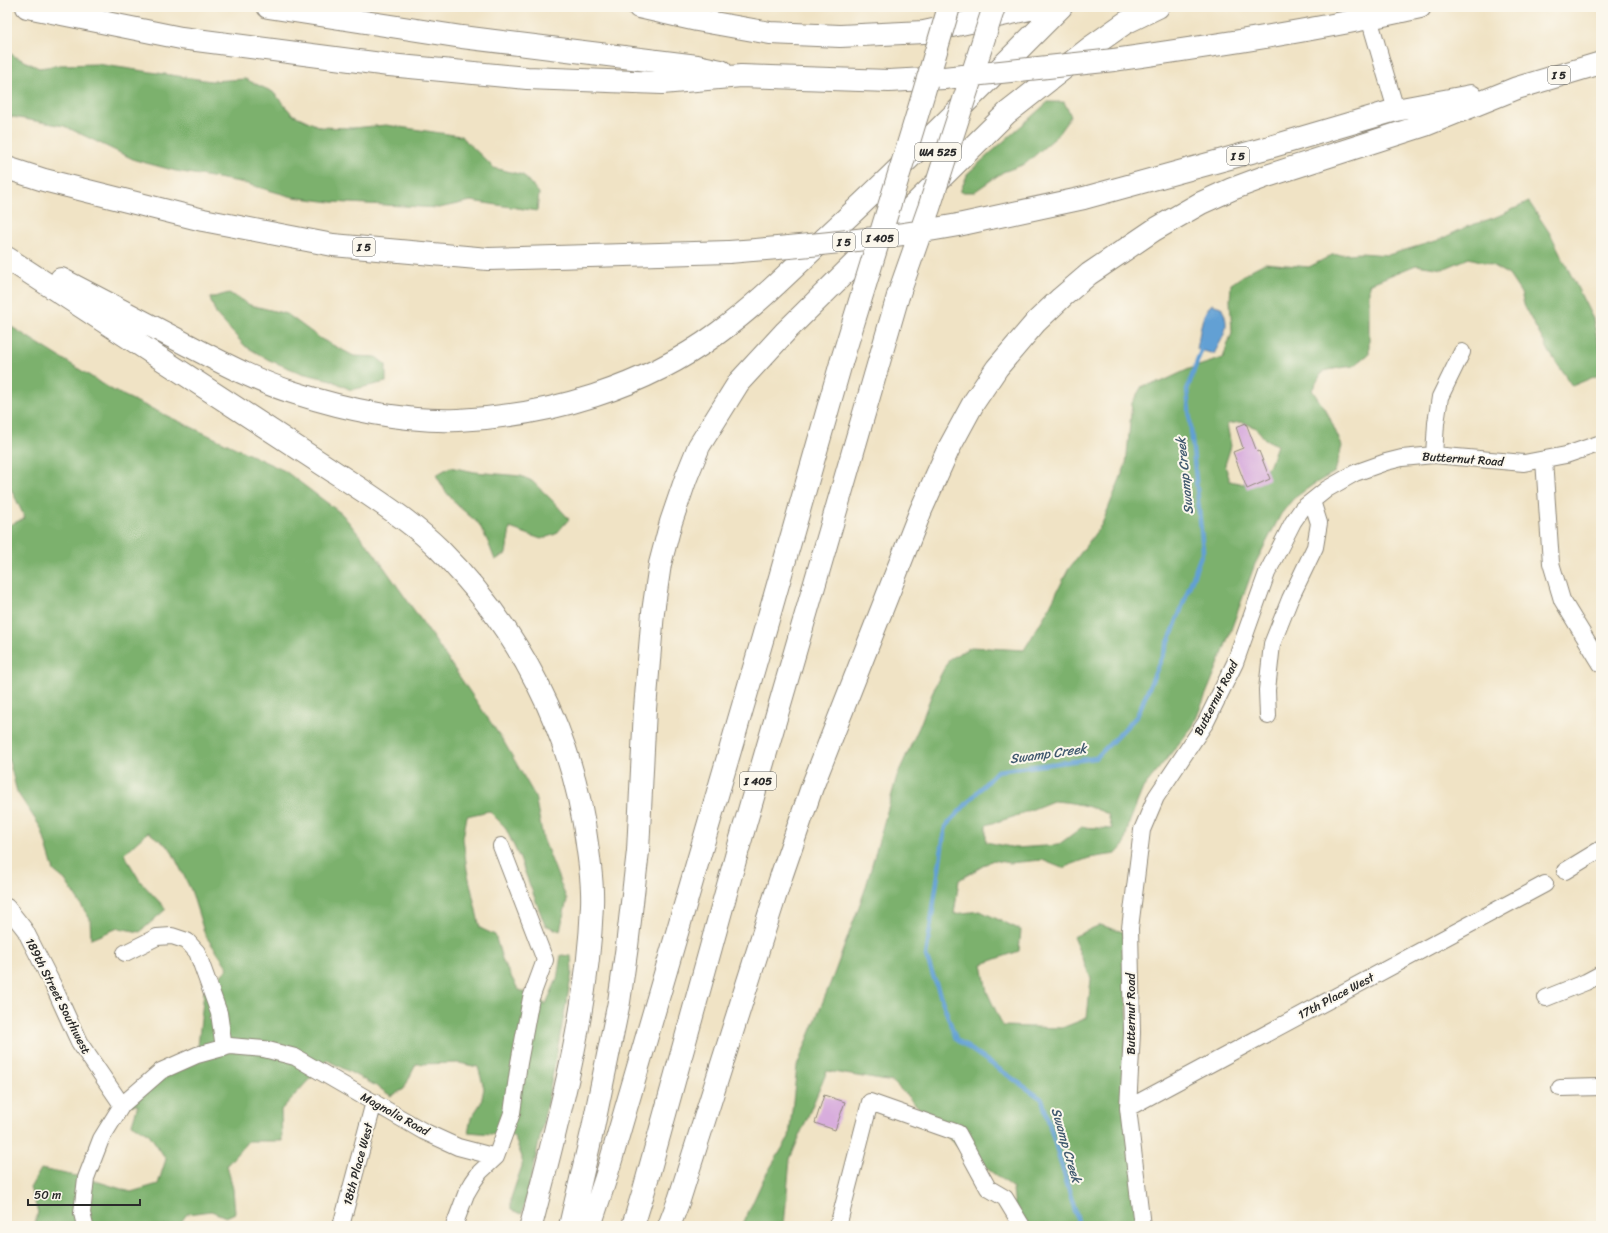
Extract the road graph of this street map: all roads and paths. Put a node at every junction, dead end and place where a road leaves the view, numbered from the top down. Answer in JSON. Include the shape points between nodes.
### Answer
{"nodes":[{"id":1,"x":27,"y":7,"type":"edge"},
{"id":2,"x":268,"y":7,"type":"edge"},
{"id":3,"x":639,"y":7,"type":"edge"},
{"id":4,"x":949,"y":7,"type":"edge"},
{"id":5,"x":978,"y":7,"type":"edge"},
{"id":6,"x":994,"y":7,"type":"edge"},
{"id":7,"x":1039,"y":7,"type":"edge"},
{"id":8,"x":1061,"y":7,"type":"edge"},
{"id":9,"x":1158,"y":7,"type":"edge"},
{"id":10,"x":1420,"y":7,"type":"edge"},
{"id":11,"x":1369,"y":18,"type":"junction"},
{"id":12,"x":1601,"y":62,"type":"edge"},
{"id":13,"x":741,"y":76,"type":"junction"},
{"id":14,"x":1517,"y":88,"type":"junction"},
{"id":15,"x":1396,"y":110,"type":"junction"},
{"id":16,"x":7,"y":168,"type":"edge"},
{"id":17,"x":7,"y":250,"type":"edge"},
{"id":18,"x":7,"y":258,"type":"edge"},
{"id":19,"x":898,"y":296,"type":"junction"},
{"id":20,"x":1462,"y":352,"type":"dead end"},
{"id":21,"x":1601,"y":443,"type":"edge"},
{"id":22,"x":1434,"y":455,"type":"junction"},
{"id":23,"x":1544,"y":460,"type":"junction"},
{"id":24,"x":1312,"y":501,"type":"junction"},
{"id":25,"x":1601,"y":664,"type":"edge"},
{"id":26,"x":1268,"y":716,"type":"dead end"},
{"id":27,"x":501,"y":846,"type":"dead end"},
{"id":28,"x":1600,"y":853,"type":"edge"},
{"id":29,"x":1565,"y":872,"type":"dead end"},
{"id":30,"x":1545,"y":884,"type":"dead end"},
{"id":31,"x":7,"y":907,"type":"edge"},
{"id":32,"x":125,"y":953,"type":"dead end"},
{"id":33,"x":1601,"y":974,"type":"edge"},
{"id":34,"x":1546,"y":998,"type":"dead end"},
{"id":35,"x":224,"y":1048,"type":"junction"},
{"id":36,"x":1601,"y":1086,"type":"edge"},
{"id":37,"x":1560,"y":1088,"type":"dead end"},
{"id":38,"x":374,"y":1102,"type":"junction"},
{"id":39,"x":122,"y":1104,"type":"junction"},
{"id":40,"x":1128,"y":1108,"type":"junction"},
{"id":41,"x":496,"y":1157,"type":"junction"},
{"id":42,"x":85,"y":1226,"type":"edge"},
{"id":43,"x":342,"y":1226,"type":"edge"},
{"id":44,"x":454,"y":1226,"type":"edge"},
{"id":45,"x":531,"y":1226,"type":"edge"},
{"id":46,"x":570,"y":1226,"type":"edge"},
{"id":47,"x":590,"y":1226,"type":"edge"},
{"id":48,"x":633,"y":1226,"type":"edge"},
{"id":49,"x":669,"y":1226,"type":"edge"},
{"id":50,"x":838,"y":1226,"type":"edge"},
{"id":51,"x":1022,"y":1226,"type":"edge"},
{"id":52,"x":1142,"y":1226,"type":"edge"}],
"edges":[{"from":1,"to":13,"type":"highway","via":[[181,38],[451,72],[577,81],[662,83]]},
{"from":2,"to":13,"type":"highway","via":[[462,37],[697,66]]},
{"from":3,"to":7,"type":"highway","bridge":true,"via":[[770,33],[840,36],[924,32]]},
{"from":4,"to":47,"type":"highway","number":"I 405","bridge":true,"via":[[841,363]]},
{"from":5,"to":19,"type":"highway","number":"WA 525","bridge":true},
{"from":6,"to":19,"type":"highway","bridge":true},
{"from":8,"to":17,"type":"highway","via":[[873,193],[762,297],[722,330],[684,356],[621,386],[542,410],[455,420],[414,418],[337,405],[294,393],[262,382],[222,363]]},
{"from":9,"to":46,"type":"highway","via":[[1125,23],[1090,47],[1008,113],[786,331],[739,382],[699,446],[671,522],[660,564],[653,612],[638,851],[627,946],[619,1002],[594,1128]]},
{"from":10,"to":11,"type":"highway"},
{"from":11,"to":13,"type":"highway","bridge":true,"via":[[1260,39],[1114,60],[944,78],[889,81]]},
{"from":11,"to":15,"type":"street"},
{"from":12,"to":14,"type":"highway","number":"I 5"},
{"from":14,"to":15,"type":"highway","number":"I 5"},
{"from":14,"to":49,"type":"highway","via":[[1425,125],[1260,178],[1182,214],[1124,249],[1066,293],[1036,322],[997,368],[948,450],[924,503],[825,753],[782,874]]},
{"from":15,"to":16,"type":"highway","number":"I 5","bridge":true,"via":[[1084,198],[914,233],[729,252],[488,259],[333,245],[203,220],[44,180]]},
{"from":18,"to":45,"type":"highway","via":[[406,520],[438,548],[498,616],[537,682],[568,754],[577,788],[589,858],[592,903],[589,956],[565,1092]]},
{"from":19,"to":48,"type":"highway","number":"I 405","via":[[740,842]]},
{"from":20,"to":22,"type":"street","via":[[1440,397]]},
{"from":21,"to":23,"type":"street","name":"Butternut Road","via":[[1566,456]]},
{"from":22,"to":23,"type":"street","name":"Butternut Road","via":[[1524,463]]},
{"from":22,"to":24,"type":"street","name":"Butternut Road","via":[[1402,458],[1370,467],[1341,480]]},
{"from":23,"to":25,"type":"street","via":[[1551,564],[1562,600]]},
{"from":24,"to":26,"type":"street","via":[[1319,523],[1315,547],[1272,644],[1267,690]]},
{"from":24,"to":40,"type":"street","name":"Butternut Road","via":[[1302,509],[1293,522],[1267,574],[1235,663],[1206,722],[1156,797],[1142,830],[1130,928],[1132,1034]]},
{"from":27,"to":41,"type":"street","via":[[545,960],[531,998],[512,1113]]},
{"from":28,"to":29,"type":"street"},
{"from":30,"to":40,"type":"street","name":"17th Place West"},
{"from":31,"to":39,"type":"street","name":"189th Street Southwest","via":[[25,930],[79,1042]]},
{"from":32,"to":35,"type":"street","via":[[157,937],[172,936],[187,941],[196,952],[215,999]]},
{"from":33,"to":34,"type":"street"},
{"from":35,"to":38,"type":"street","name":"Magnolia Road","via":[[230,1046],[264,1049],[295,1057]]},
{"from":35,"to":39,"type":"street","name":"Magnolia Road","via":[[161,1071]]},
{"from":36,"to":37,"type":"street"},
{"from":38,"to":41,"type":"street","name":"Magnolia Road","via":[[423,1131],[458,1147]]},
{"from":38,"to":43,"type":"street","name":"18th Place West"},
{"from":39,"to":42,"type":"street","name":"Magnolia Road","via":[[100,1140],[86,1178],[82,1213]]},
{"from":40,"to":52,"type":"street","name":"Butternut Road"},
{"from":41,"to":44,"type":"street","via":[[473,1182]]},
{"from":50,"to":51,"type":"street","via":[[870,1102],[958,1134],[988,1188],[1005,1198]]}]}
